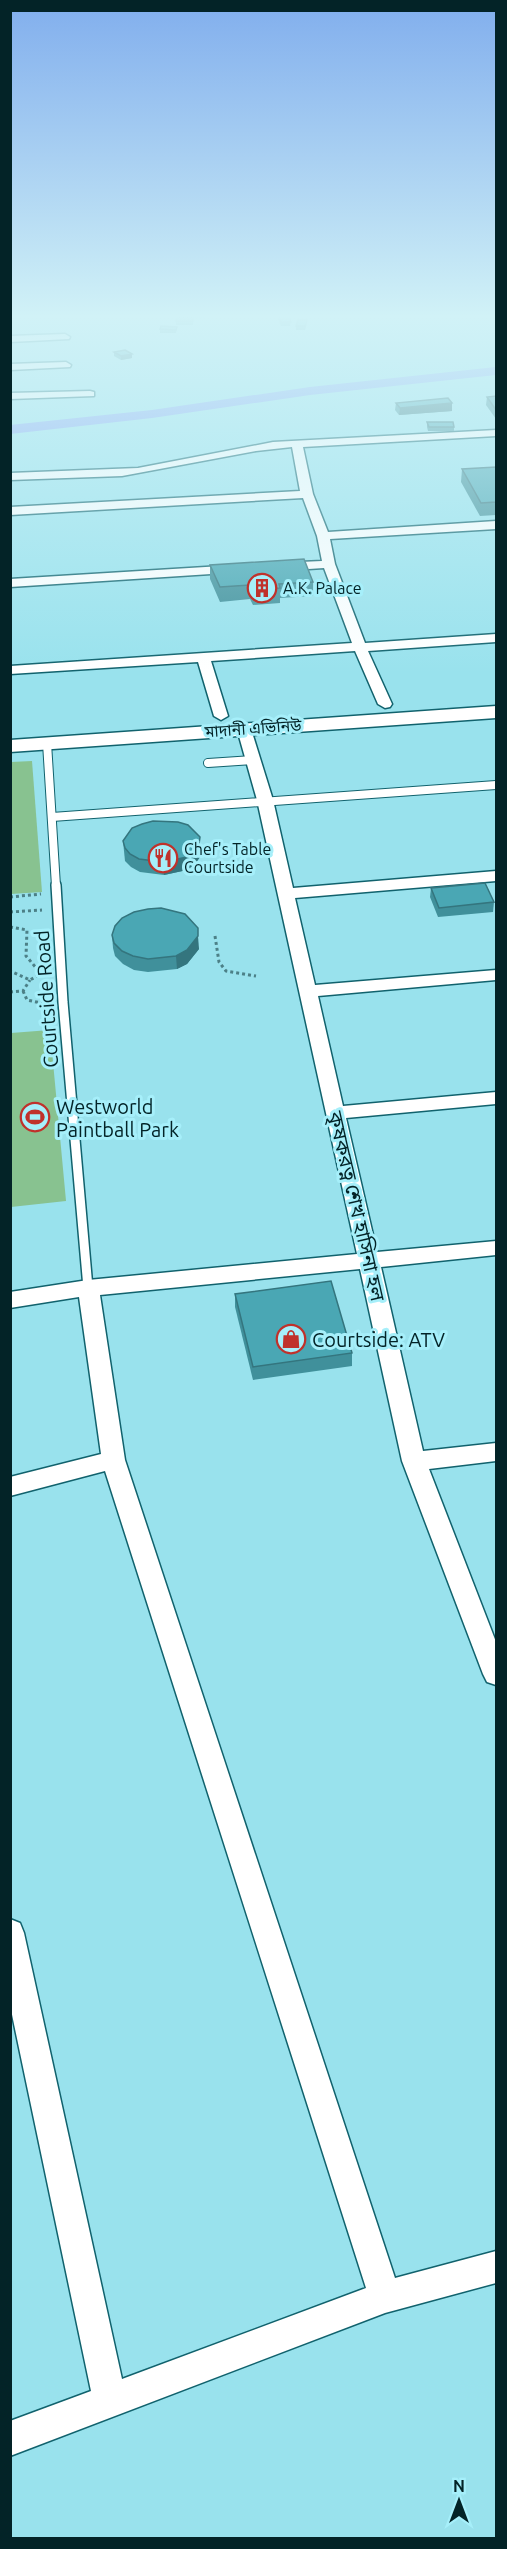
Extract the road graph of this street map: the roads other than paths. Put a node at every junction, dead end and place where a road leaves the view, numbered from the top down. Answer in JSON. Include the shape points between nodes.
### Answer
{"nodes":[{"id":1,"x":461,"y":435,"type":"edge"},
{"id":2,"x":297,"y":444,"type":"junction"},
{"id":3,"x":10,"y":477,"type":"edge"},
{"id":4,"x":307,"y":494,"type":"junction"},
{"id":5,"x":10,"y":511,"type":"edge"},
{"id":6,"x":496,"y":525,"type":"edge"},
{"id":7,"x":323,"y":536,"type":"junction"},
{"id":8,"x":329,"y":564,"type":"junction"},
{"id":9,"x":270,"y":568,"type":"edge"},
{"id":10,"x":246,"y":569,"type":"edge"},
{"id":11,"x":10,"y":583,"type":"edge"},
{"id":12,"x":496,"y":638,"type":"edge"},
{"id":13,"x":360,"y":648,"type":"junction"},
{"id":14,"x":204,"y":657,"type":"junction"},
{"id":15,"x":10,"y":670,"type":"edge"},
{"id":16,"x":496,"y":696,"type":"edge"},
{"id":17,"x":385,"y":704,"type":"junction"},
{"id":18,"x":496,"y":712,"type":"edge"},
{"id":19,"x":221,"y":716,"type":"junction"},
{"id":20,"x":10,"y":729,"type":"edge"},
{"id":21,"x":243,"y":729,"type":"junction"},
{"id":22,"x":45,"y":735,"type":"junction"},
{"id":23,"x":10,"y":746,"type":"edge"},
{"id":24,"x":253,"y":760,"type":"junction"},
{"id":25,"x":208,"y":763,"type":"dead end"},
{"id":26,"x":496,"y":785,"type":"edge"},
{"id":27,"x":265,"y":800,"type":"junction"},
{"id":28,"x":52,"y":817,"type":"junction"},
{"id":29,"x":496,"y":876,"type":"edge"},
{"id":30,"x":286,"y":894,"type":"junction"},
{"id":31,"x":496,"y":975,"type":"edge"},
{"id":32,"x":308,"y":991,"type":"junction"},
{"id":33,"x":496,"y":1098,"type":"edge"},
{"id":34,"x":335,"y":1113,"type":"junction"},
{"id":35,"x":496,"y":1248,"type":"edge"},
{"id":36,"x":369,"y":1262,"type":"junction"},
{"id":37,"x":88,"y":1288,"type":"junction"},
{"id":38,"x":10,"y":1299,"type":"edge"},
{"id":39,"x":496,"y":1452,"type":"edge"},
{"id":40,"x":113,"y":1460,"type":"junction"},
{"id":41,"x":414,"y":1461,"type":"junction"},
{"id":42,"x":10,"y":1487,"type":"edge"},
{"id":43,"x":495,"y":1668,"type":"edge"},
{"id":44,"x":10,"y":1933,"type":"edge"},
{"id":45,"x":496,"y":2267,"type":"edge"},
{"id":46,"x":385,"y":2297,"type":"junction"},
{"id":47,"x":110,"y":2402,"type":"junction"},
{"id":48,"x":10,"y":2439,"type":"edge"}],
"edges":[{"from":1,"to":2,"type":"street"},
{"from":2,"to":3,"type":"street","via":[[242,449],[140,471]]},
{"from":2,"to":4,"type":"street"},
{"from":4,"to":5,"type":"street"},
{"from":4,"to":7,"type":"street"},
{"from":6,"to":7,"type":"street"},
{"from":7,"to":8,"type":"street"},
{"from":8,"to":9,"type":"street"},
{"from":8,"to":13,"type":"street"},
{"from":10,"to":11,"type":"street"},
{"from":12,"to":13,"type":"street"},
{"from":13,"to":14,"type":"street"},
{"from":13,"to":17,"type":"street"},
{"from":14,"to":15,"type":"street"},
{"from":14,"to":19,"type":"street"},
{"from":16,"to":17,"type":"main road","name":"মাদানী এভিনিউ"},
{"from":17,"to":19,"type":"main road","name":"মাদানী এভিনিউ"},
{"from":18,"to":21,"type":"main road","name":"মাদানী এভিনিউ"},
{"from":19,"to":22,"type":"main road","name":"মাদানী এভিনিউ"},
{"from":20,"to":22,"type":"main road","name":"মাদানী এভিনিউ"},
{"from":21,"to":22,"type":"main road","name":"মাদানী এভিনিউ"},
{"from":21,"to":24,"type":"street","name":"কৃষকরত্ন শেখ হাসিনা হল"},
{"from":22,"to":23,"type":"main road","name":"মাদানী এভিনিউ"},
{"from":22,"to":28,"type":"lane","name":"Courtside Road"},
{"from":24,"to":25,"type":"lane"},
{"from":24,"to":27,"type":"street","name":"কৃষকরত্ন শেখ হাসিনা হল"},
{"from":26,"to":27,"type":"lane"},
{"from":27,"to":28,"type":"lane"},
{"from":27,"to":30,"type":"street","name":"কৃষকরত্ন শেখ হাসিনা হল"},
{"from":28,"to":37,"type":"lane","name":"Courtside Road","via":[[63,1002]]},
{"from":29,"to":30,"type":"street"},
{"from":30,"to":32,"type":"street","name":"কৃষকরত্ন শেখ হাসিনা হল"},
{"from":31,"to":32,"type":"street"},
{"from":32,"to":34,"type":"street","name":"কৃষকরত্ন শেখ হাসিনা হল"},
{"from":33,"to":34,"type":"street"},
{"from":34,"to":36,"type":"street","name":"কৃষকরত্ন শেখ হাসিনা হল"},
{"from":35,"to":36,"type":"street"},
{"from":36,"to":37,"type":"street"},
{"from":36,"to":41,"type":"street","name":"কৃষকরত্ন শেখ হাসিনা হল"},
{"from":37,"to":38,"type":"street"},
{"from":37,"to":40,"type":"street"},
{"from":39,"to":41,"type":"street"},
{"from":40,"to":42,"type":"street"},
{"from":40,"to":46,"type":"street"},
{"from":41,"to":43,"type":"street","name":"কৃষকরত্ন শেখ হাসিনা হল"},
{"from":44,"to":47,"type":"street"},
{"from":45,"to":46,"type":"street"},
{"from":46,"to":47,"type":"street"},
{"from":47,"to":48,"type":"street"}]}
